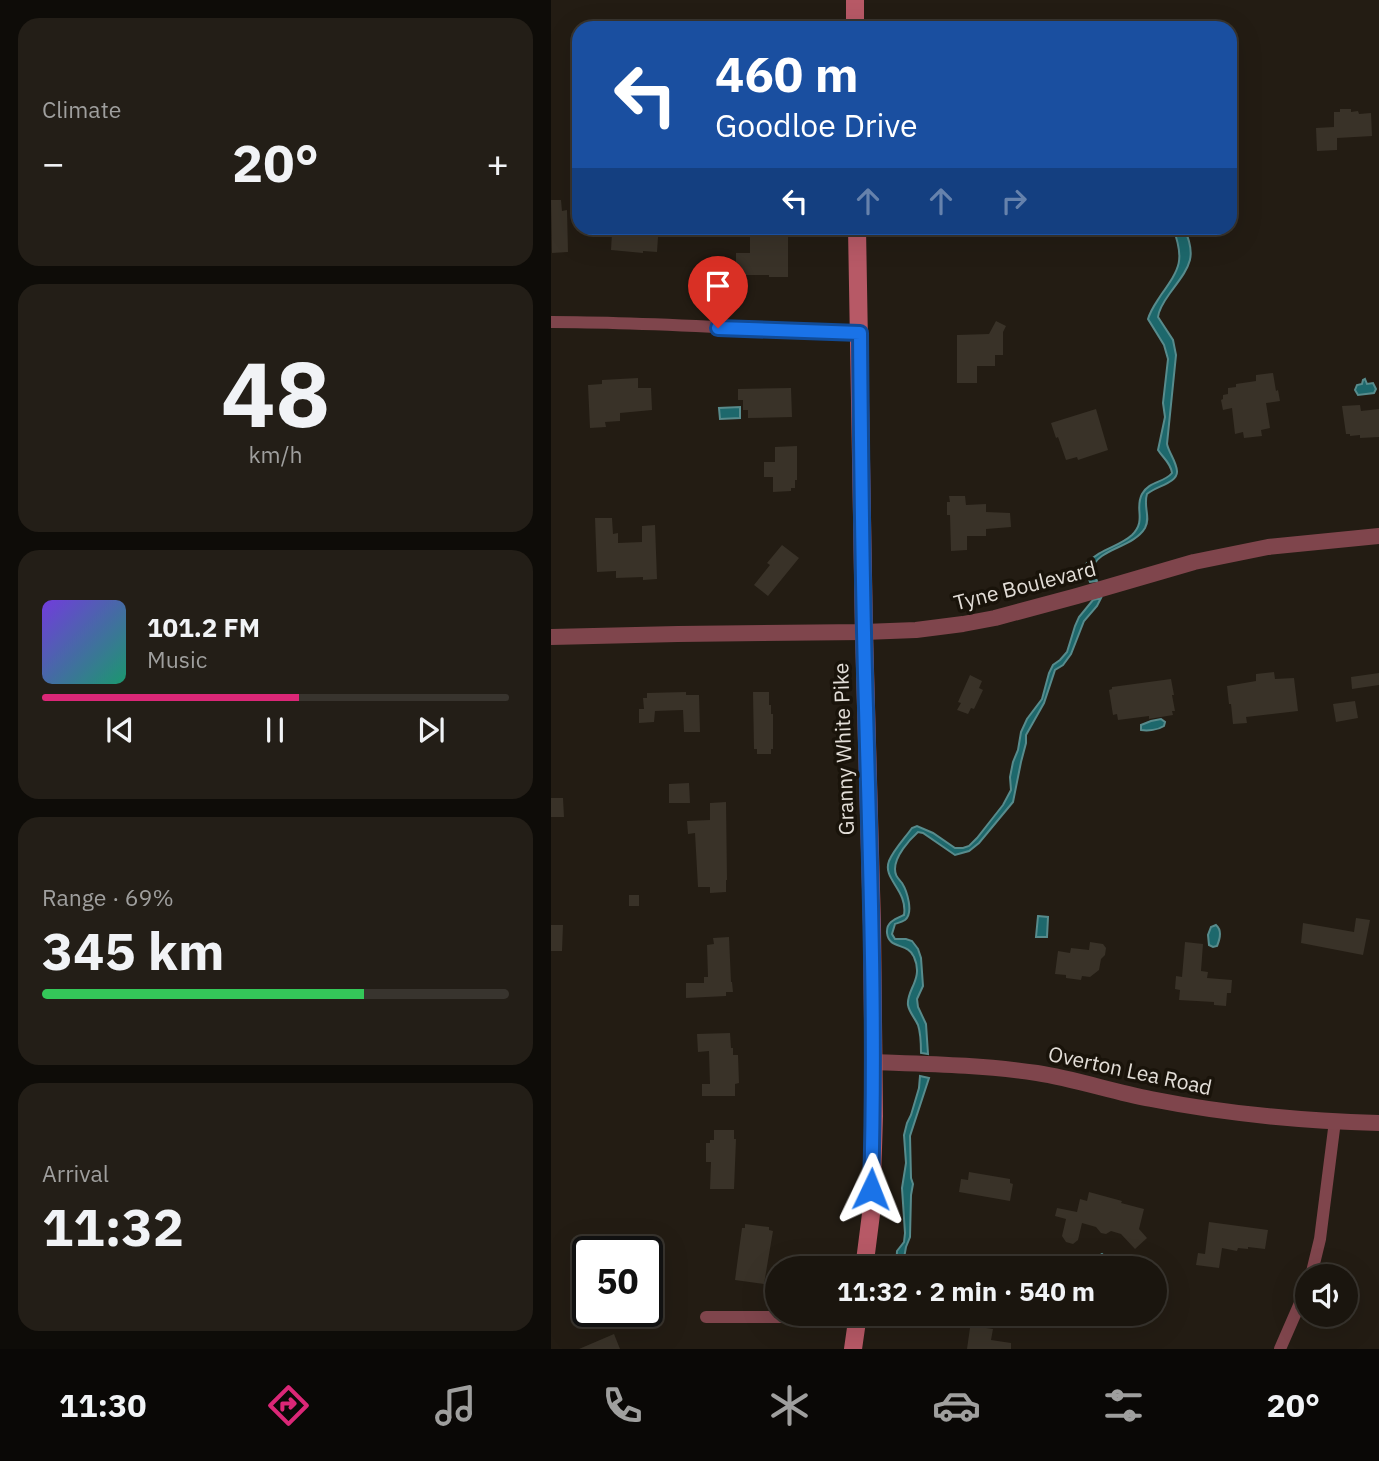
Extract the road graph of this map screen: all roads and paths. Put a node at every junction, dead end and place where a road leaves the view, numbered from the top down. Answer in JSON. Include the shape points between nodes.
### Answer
{"nodes":[{"id":1,"x":855,"y":0,"type":"edge"},
{"id":2,"x":855,"y":21,"type":"edge"},
{"id":3,"x":857,"y":235,"type":"edge"},
{"id":4,"x":551,"y":322,"type":"edge"},
{"id":5,"x":860,"y":333,"type":"junction"},
{"id":6,"x":1379,"y":536,"type":"edge"},
{"id":7,"x":864,"y":632,"type":"junction"},
{"id":8,"x":551,"y":637,"type":"edge"},
{"id":9,"x":873,"y":1062,"type":"junction"},
{"id":10,"x":1335,"y":1121,"type":"junction"},
{"id":11,"x":1379,"y":1123,"type":"edge"},
{"id":12,"x":866,"y":1256,"type":"edge"},
{"id":13,"x":1314,"y":1264,"type":"edge"},
{"id":14,"x":1295,"y":1315,"type":"edge"},
{"id":15,"x":706,"y":1317,"type":"dead end"},
{"id":16,"x":765,"y":1317,"type":"edge"},
{"id":17,"x":856,"y":1326,"type":"edge"},
{"id":18,"x":853,"y":1349,"type":"edge"},
{"id":19,"x":1280,"y":1349,"type":"edge"}],
"edges":[{"from":1,"to":2,"type":"main road"},
{"from":3,"to":5,"type":"main road","name":"Granny White Pike"},
{"from":4,"to":5,"type":"street"},
{"from":5,"to":7,"type":"main road","name":"Granny White Pike"},
{"from":6,"to":7,"type":"street","name":"Tyne Boulevard","via":[[1269,547],[1194,562],[981,621]]},
{"from":7,"to":8,"type":"street","name":"Tyne Boulevard"},
{"from":7,"to":9,"type":"main road","name":"Granny White Pike"},
{"from":9,"to":10,"type":"street","name":"Overton Lea Road","via":[[1042,1073],[1182,1105]]},
{"from":9,"to":12,"type":"main road","name":"Granny White Pike","via":[[871,1214]]},
{"from":10,"to":11,"type":"street","name":"Overton Lea Road"},
{"from":10,"to":13,"type":"street"},
{"from":14,"to":19,"type":"street"},
{"from":15,"to":16,"type":"street"},
{"from":17,"to":18,"type":"main road"}]}
